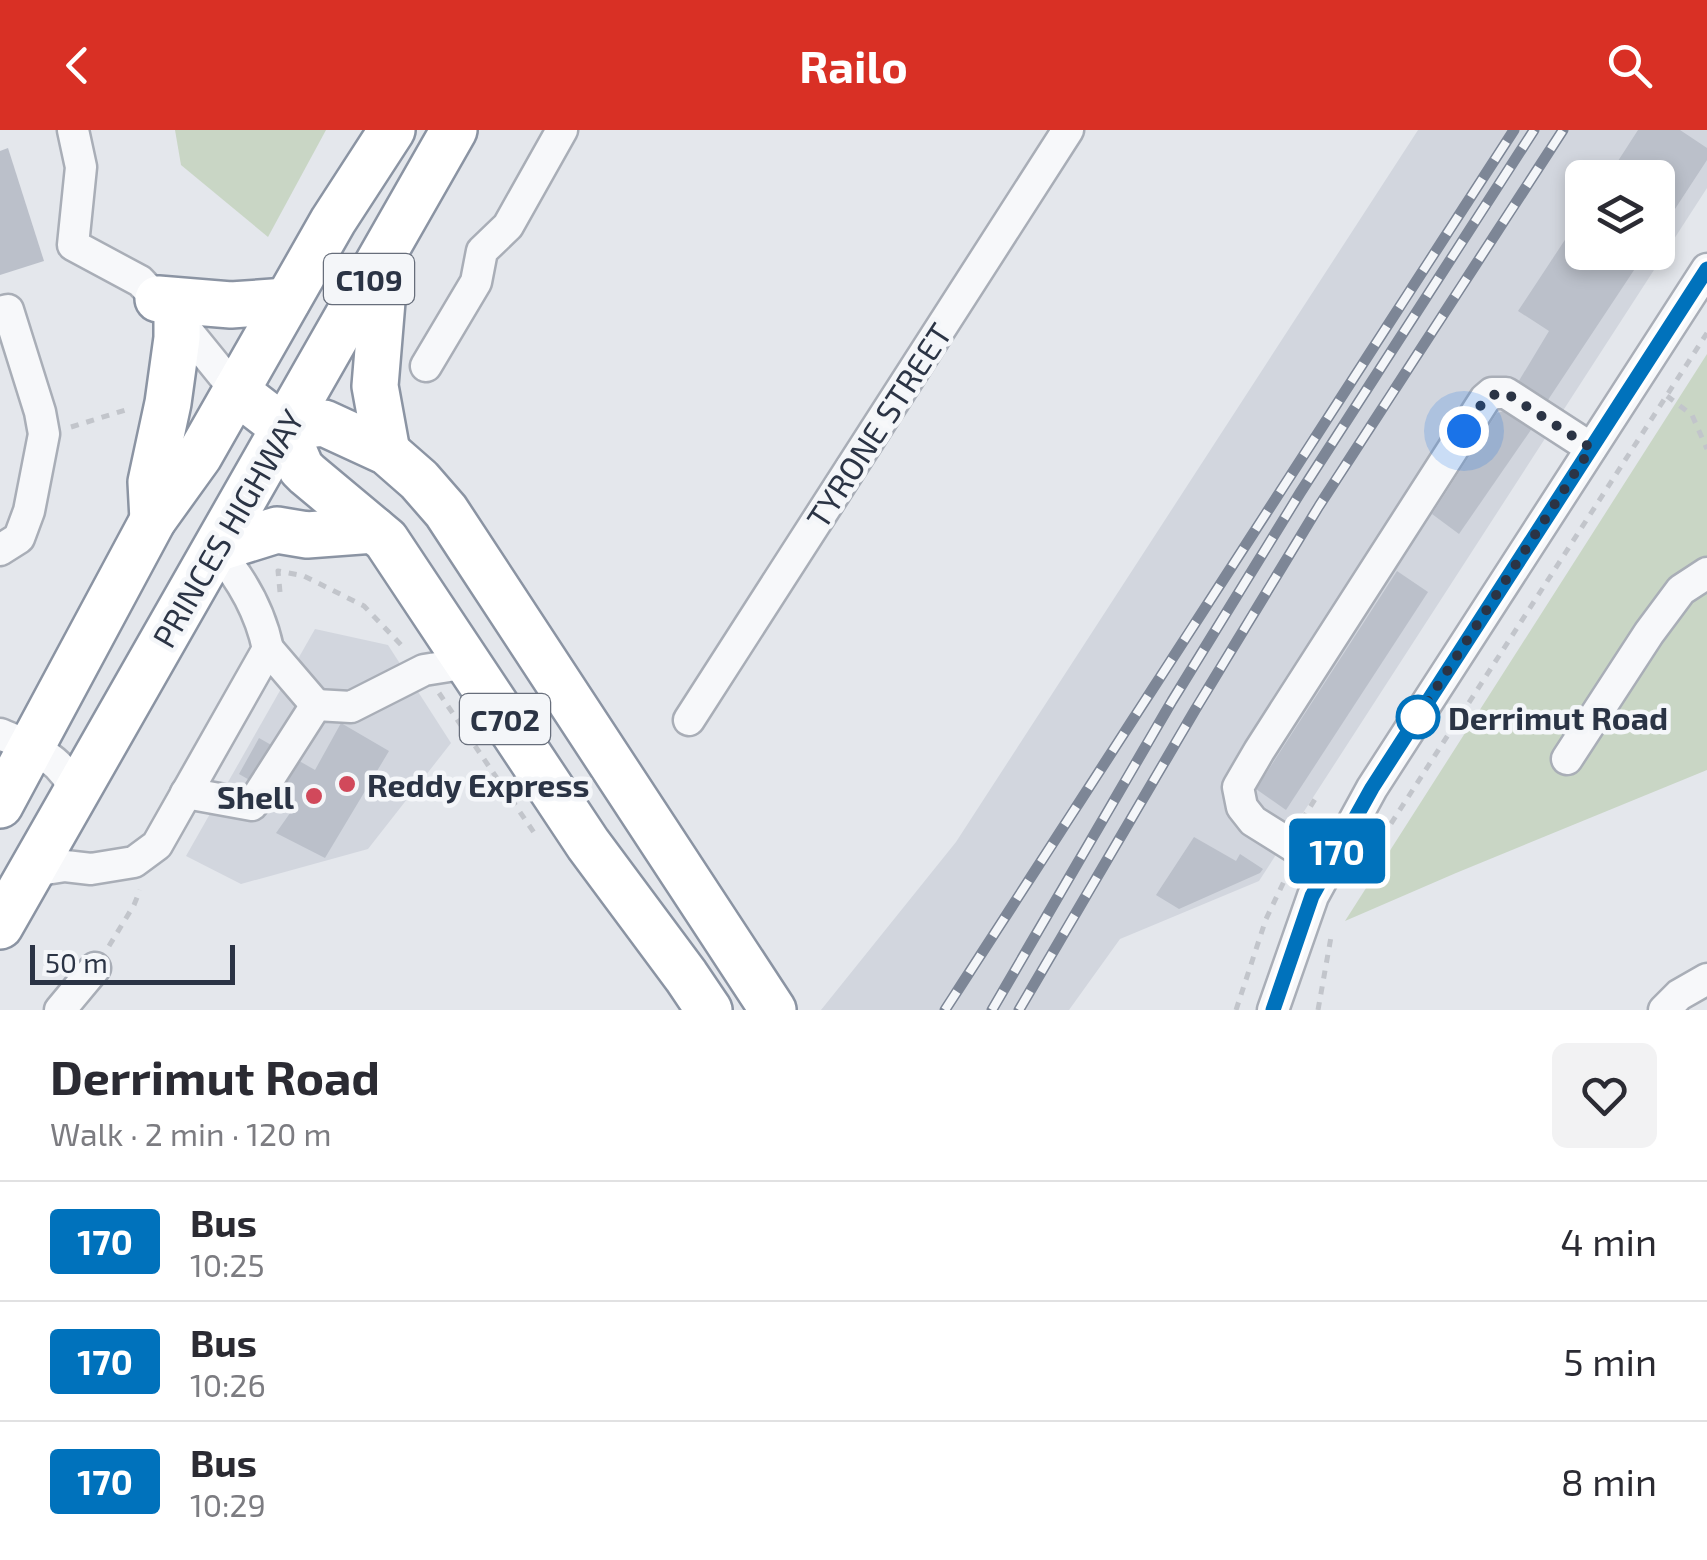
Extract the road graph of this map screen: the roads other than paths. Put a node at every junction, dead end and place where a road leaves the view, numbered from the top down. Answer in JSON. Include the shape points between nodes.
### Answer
{"nodes":[{"id":1,"x":73,"y":130,"type":"edge"},
{"id":2,"x":392,"y":130,"type":"edge"},
{"id":3,"x":454,"y":130,"type":"edge"},
{"id":4,"x":562,"y":130,"type":"edge"},
{"id":5,"x":1068,"y":130,"type":"edge"},
{"id":6,"x":386,"y":249,"type":"junction"},
{"id":7,"x":1707,"y":269,"type":"edge"},
{"id":8,"x":287,"y":301,"type":"junction"},
{"id":9,"x":168,"y":309,"type":"junction"},
{"id":10,"x":0,"y":312,"type":"edge"},
{"id":11,"x":426,"y":366,"type":"dead end"},
{"id":12,"x":236,"y":390,"type":"junction"},
{"id":13,"x":284,"y":428,"type":"junction"},
{"id":14,"x":1591,"y":448,"type":"junction"},
{"id":15,"x":387,"y":452,"type":"junction"},
{"id":16,"x":153,"y":520,"type":"junction"},
{"id":17,"x":374,"y":530,"type":"junction"},
{"id":18,"x":216,"y":549,"type":"junction"},
{"id":19,"x":0,"y":550,"type":"edge"},
{"id":20,"x":1707,"y":573,"type":"edge"},
{"id":21,"x":268,"y":649,"type":"junction"},
{"id":22,"x":468,"y":662,"type":"junction"},
{"id":23,"x":316,"y":705,"type":"junction"},
{"id":24,"x":689,"y":720,"type":"dead end"},
{"id":25,"x":16,"y":741,"type":"edge"},
{"id":26,"x":1567,"y":759,"type":"dead end"},
{"id":27,"x":186,"y":793,"type":"junction"},
{"id":28,"x":76,"y":796,"type":"junction"},
{"id":29,"x":0,"y":805,"type":"edge"},
{"id":30,"x":33,"y":871,"type":"junction"},
{"id":31,"x":1342,"y":873,"type":"junction"},
{"id":32,"x":0,"y":926,"type":"edge"},
{"id":33,"x":95,"y":968,"type":"road end"},
{"id":34,"x":1707,"y":979,"type":"edge"},
{"id":35,"x":62,"y":1008,"type":"edge"},
{"id":36,"x":709,"y":1010,"type":"edge"},
{"id":37,"x":773,"y":1010,"type":"edge"},
{"id":38,"x":1272,"y":1010,"type":"edge"},
{"id":39,"x":1664,"y":1010,"type":"edge"}],
"edges":[{"from":1,"to":9,"type":"street","via":[[81,167],[73,245],[140,281]]},
{"from":2,"to":8,"type":"highway","name":"PRINCES HIGHWAY","number":"C109"},
{"from":3,"to":6,"type":"highway","name":"PRINCES HIGHWAY","number":"C109"},
{"from":4,"to":11,"type":"street","via":[[508,226],[482,251],[476,282]]},
{"from":5,"to":24,"type":"street","name":"TYRONE STREET"},
{"from":6,"to":13,"type":"highway","name":"PRINCES HIGHWAY","number":"C109"},
{"from":6,"to":15,"type":"highway","via":[[375,386]]},
{"from":7,"to":14,"type":"street"},
{"from":8,"to":9,"type":"highway"},
{"from":8,"to":12,"type":"highway","name":"PRINCES HIGHWAY","number":"C109"},
{"from":9,"to":12,"type":"street"},
{"from":9,"to":16,"type":"highway","via":[[177,338],[151,482]]},
{"from":10,"to":19,"type":"street","via":[[8,310],[44,434],[19,538]]},
{"from":12,"to":13,"type":"highway","number":"C702"},
{"from":12,"to":16,"type":"highway","name":"PRINCES HIGHWAY","number":"C109"},
{"from":13,"to":15,"type":"highway","number":"C702","via":[[324,423]]},
{"from":13,"to":17,"type":"highway","number":"C702","via":[[301,468]]},
{"from":13,"to":18,"type":"highway","name":"PRINCES HIGHWAY","number":"C109"},
{"from":14,"to":31,"type":"street","via":[[1372,788]]},
{"from":14,"to":31,"type":"street","via":[[1506,393],[1485,399],[1238,787],[1252,821]]},
{"from":15,"to":37,"type":"highway","number":"C702","via":[[446,511]]},
{"from":16,"to":25,"type":"highway","name":"PRINCES HIGHWAY","number":"C109"},
{"from":17,"to":18,"type":"highway","via":[[277,530]]},
{"from":17,"to":22,"type":"highway","number":"C702"},
{"from":18,"to":21,"type":"street","via":[[238,575]]},
{"from":18,"to":28,"type":"highway","name":"PRINCES HIGHWAY","number":"C109"},
{"from":20,"to":26,"type":"street","via":[[1682,590],[1649,633]]},
{"from":21,"to":23,"type":"street"},
{"from":21,"to":27,"type":"street"},
{"from":22,"to":23,"type":"street","via":[[424,670],[350,706]]},
{"from":22,"to":36,"type":"highway","number":"C702"},
{"from":23,"to":27,"type":"street","via":[[252,805]]},
{"from":25,"to":28,"type":"street","via":[[59,765]]},
{"from":25,"to":29,"type":"highway","name":"PRINCES HIGHWAY","number":"C109"},
{"from":27,"to":30,"type":"street","via":[[157,845],[134,862]]},
{"from":28,"to":30,"type":"highway","name":"PRINCES HIGHWAY","number":"C109"},
{"from":30,"to":32,"type":"highway","name":"PRINCES HIGHWAY","number":"C109"},
{"from":31,"to":38,"type":"street","via":[[1312,896]]},
{"from":33,"to":35,"type":"street"},
{"from":34,"to":39,"type":"street"}]}
